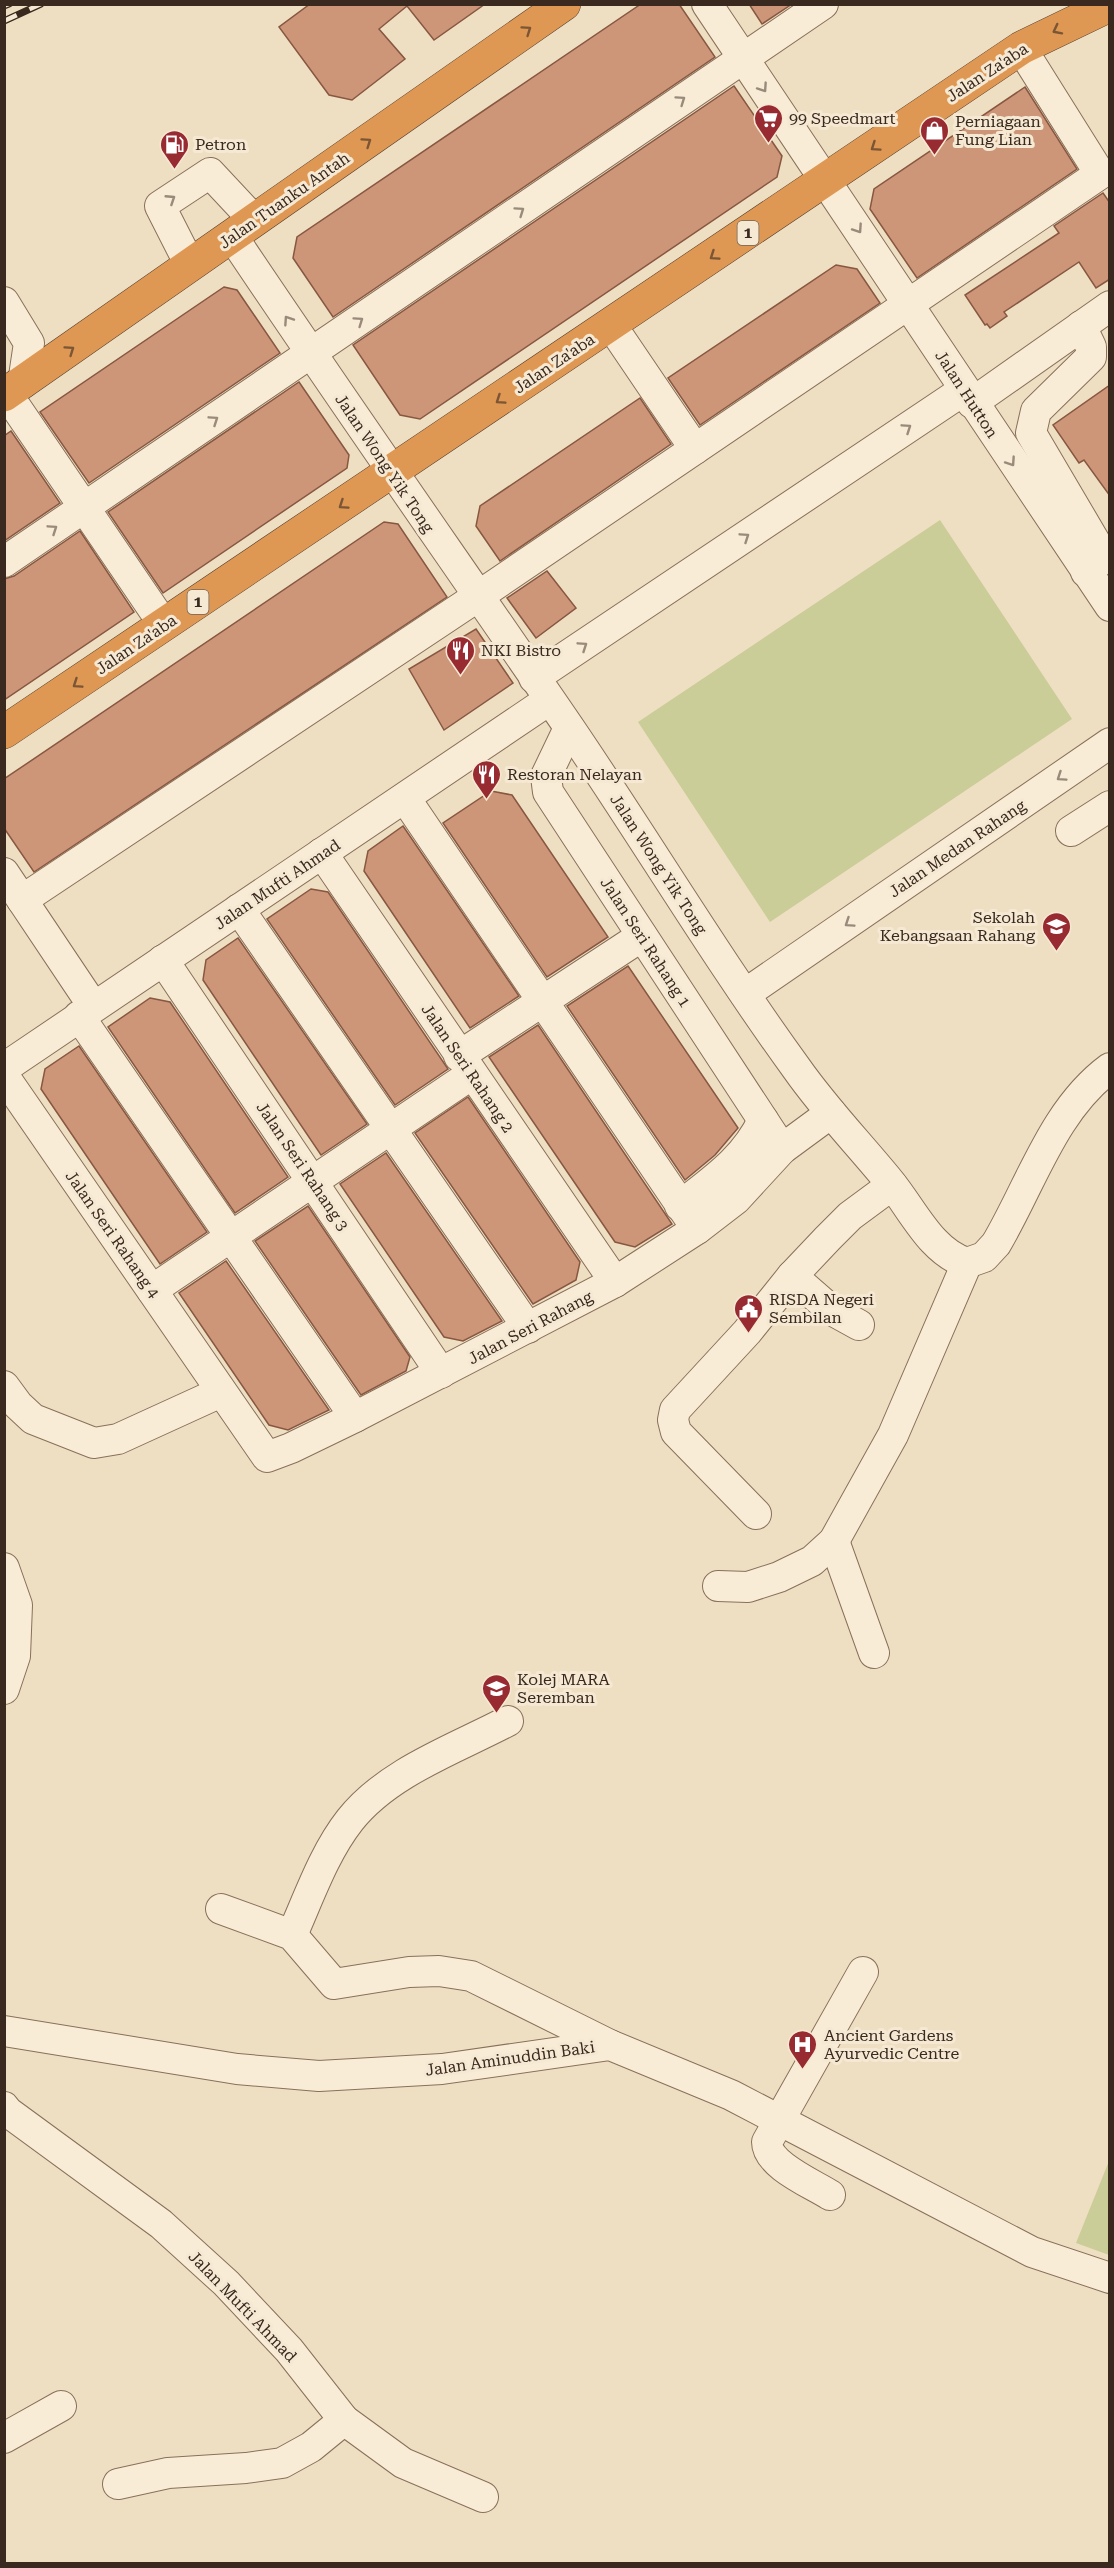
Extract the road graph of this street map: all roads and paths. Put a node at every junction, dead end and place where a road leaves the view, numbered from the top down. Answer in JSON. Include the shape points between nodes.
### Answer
{"nodes":[{"id":1,"x":564,"y":4,"type":"edge"},
{"id":2,"x":707,"y":4,"type":"edge"},
{"id":3,"x":823,"y":4,"type":"edge"},
{"id":4,"x":1107,"y":11,"type":"edge"},
{"id":5,"x":1021,"y":48,"type":"junction"},
{"id":6,"x":743,"y":58,"type":"junction"},
{"id":7,"x":825,"y":181,"type":"junction"},
{"id":8,"x":243,"y":228,"type":"junction"},
{"id":9,"x":190,"y":265,"type":"junction"},
{"id":10,"x":4,"y":302,"type":"edge"},
{"id":11,"x":909,"y":304,"type":"junction"},
{"id":12,"x":1110,"y":306,"type":"edge"},
{"id":13,"x":611,"y":325,"type":"junction"},
{"id":14,"x":1081,"y":326,"type":"junction"},
{"id":15,"x":311,"y":354,"type":"junction"},
{"id":16,"x":11,"y":391,"type":"edge"},
{"id":17,"x":968,"y":397,"type":"junction"},
{"id":18,"x":695,"y":449,"type":"junction"},
{"id":19,"x":392,"y":473,"type":"junction"},
{"id":20,"x":84,"y":508,"type":"junction"},
{"id":21,"x":4,"y":562,"type":"edge"},
{"id":22,"x":1086,"y":572,"type":"junction"},
{"id":23,"x":477,"y":597,"type":"junction"},
{"id":24,"x":1110,"y":606,"type":"edge"},
{"id":25,"x":164,"y":625,"type":"junction"},
{"id":26,"x":542,"y":689,"type":"junction"},
{"id":27,"x":569,"y":728,"type":"junction"},
{"id":28,"x":4,"y":732,"type":"edge"},
{"id":29,"x":1110,"y":743,"type":"edge"},
{"id":30,"x":405,"y":798,"type":"junction"},
{"id":31,"x":1110,"y":806,"type":"edge"},
{"id":32,"x":1071,"y":831,"type":"dead end"},
{"id":33,"x":322,"y":853,"type":"junction"},
{"id":34,"x":4,"y":873,"type":"edge"},
{"id":35,"x":22,"y":900,"type":"junction"},
{"id":36,"x":239,"y":909,"type":"junction"},
{"id":37,"x":642,"y":936,"type":"junction"},
{"id":38,"x":163,"y":960,"type":"junction"},
{"id":39,"x":745,"y":994,"type":"junction"},
{"id":40,"x":542,"y":1002,"type":"junction"},
{"id":41,"x":86,"y":1011,"type":"junction"},
{"id":42,"x":466,"y":1065,"type":"junction"},
{"id":43,"x":4,"y":1068,"type":"edge"},
{"id":44,"x":1110,"y":1068,"type":"edge"},
{"id":45,"x":4,"y":1076,"type":"edge"},
{"id":46,"x":831,"y":1113,"type":"junction"},
{"id":47,"x":763,"y":1120,"type":"junction"},
{"id":48,"x":392,"y":1129,"type":"junction"},
{"id":49,"x":782,"y":1149,"type":"junction"},
{"id":50,"x":313,"y":1182,"type":"junction"},
{"id":51,"x":892,"y":1185,"type":"junction"},
{"id":52,"x":689,"y":1217,"type":"junction"},
{"id":53,"x":231,"y":1237,"type":"junction"},
{"id":54,"x":967,"y":1263,"type":"junction"},
{"id":55,"x":792,"y":1276,"type":"junction"},
{"id":56,"x":615,"y":1282,"type":"junction"},
{"id":57,"x":152,"y":1290,"type":"junction"},
{"id":58,"x":859,"y":1324,"type":"dead end"},
{"id":59,"x":528,"y":1328,"type":"junction"},
{"id":60,"x":441,"y":1373,"type":"junction"},
{"id":61,"x":4,"y":1386,"type":"edge"},
{"id":62,"x":221,"y":1392,"type":"junction"},
{"id":63,"x":355,"y":1417,"type":"junction"},
{"id":64,"x":756,"y":1514,"type":"dead end"},
{"id":65,"x":834,"y":1541,"type":"junction"},
{"id":66,"x":4,"y":1568,"type":"edge"},
{"id":67,"x":718,"y":1586,"type":"dead end"},
{"id":68,"x":874,"y":1653,"type":"dead end"},
{"id":69,"x":4,"y":1689,"type":"edge"},
{"id":70,"x":508,"y":1721,"type":"dead end"},
{"id":71,"x":221,"y":1909,"type":"dead end"},
{"id":72,"x":292,"y":1935,"type":"junction"},
{"id":73,"x":863,"y":1972,"type":"dead end"},
{"id":74,"x":4,"y":2031,"type":"edge"},
{"id":75,"x":610,"y":2045,"type":"junction"},
{"id":76,"x":4,"y":2107,"type":"edge"},
{"id":77,"x":779,"y":2120,"type":"junction"},
{"id":78,"x":830,"y":2195,"type":"dead end"},
{"id":79,"x":1110,"y":2278,"type":"edge"},
{"id":80,"x":62,"y":2406,"type":"dead end"},
{"id":81,"x":344,"y":2420,"type":"junction"},
{"id":82,"x":4,"y":2438,"type":"edge"},
{"id":83,"x":118,"y":2484,"type":"dead end"},
{"id":84,"x":483,"y":2497,"type":"dead end"}],
"edges":[{"from":8,"to":1,"type":"highway","name":"Jalan Tuanku Antah","one_way":true},
{"from":2,"to":6,"type":"street","name":"Jalan Hutton"},
{"from":3,"to":6,"type":"street"},
{"from":4,"to":5,"type":"highway","name":"Jalan Za'aba","number":"1","one_way":true},
{"from":5,"to":7,"type":"highway","name":"Jalan Za'aba","number":"1","one_way":true},
{"from":5,"to":11,"type":"street","via":[[1100,174]]},
{"from":6,"to":7,"type":"street","name":"Jalan Hutton","one_way":true},
{"from":15,"to":6,"type":"street","one_way":true},
{"from":7,"to":11,"type":"street","name":"Jalan Hutton","one_way":true},
{"from":7,"to":13,"type":"highway","name":"Jalan Za'aba","number":"1","one_way":true},
{"from":8,"to":9,"type":"highway","name":"Jalan Tuanku Antah"},
{"from":9,"to":8,"type":"street","name":"Jalan Wong Yik Tong","one_way":true,"via":[[160,206],[210,173]]},
{"from":15,"to":8,"type":"street","name":"Jalan Wong Yik Tong","one_way":true},
{"from":16,"to":9,"type":"highway","name":"Jalan Tuanku Antah","one_way":true},
{"from":10,"to":16,"type":"street","via":[[29,343]]},
{"from":11,"to":17,"type":"street","name":"Jalan Hutton"},
{"from":11,"to":18,"type":"street"},
{"from":12,"to":14,"type":"street","name":"Jalan Mufti Ahmad"},
{"from":13,"to":18,"type":"street"},
{"from":13,"to":19,"type":"highway","name":"Jalan Za'aba","number":"1","one_way":true},
{"from":14,"to":17,"type":"street","name":"Jalan Mufti Ahmad"},
{"from":14,"to":22,"type":"street","via":[[1091,347],[1091,357],[1036,411],[1031,433],[1101,552],[1100,561]]},
{"from":15,"to":19,"type":"street","name":"Jalan Wong Yik Tong"},
{"from":20,"to":15,"type":"street","one_way":true},
{"from":16,"to":20,"type":"street"},
{"from":17,"to":22,"type":"street","name":"Jalan Hutton","one_way":true},
{"from":26,"to":17,"type":"street","name":"Jalan Mufti Ahmad","one_way":true},
{"from":18,"to":23,"type":"street"},
{"from":19,"to":23,"type":"street","name":"Jalan Wong Yik Tong"},
{"from":19,"to":25,"type":"highway","name":"Jalan Za'aba","number":"1","one_way":true},
{"from":21,"to":20,"type":"street","one_way":true},
{"from":20,"to":25,"type":"street"},
{"from":22,"to":24,"type":"street","name":"Jalan Hutton"},
{"from":23,"to":26,"type":"street","name":"Jalan Wong Yik Tong"},
{"from":23,"to":35,"type":"street"},
{"from":25,"to":28,"type":"highway","name":"Jalan Za'aba","number":"1","one_way":true},
{"from":26,"to":27,"type":"street","name":"Jalan Wong Yik Tong"},
{"from":26,"to":30,"type":"street","name":"Jalan Mufti Ahmad"},
{"from":27,"to":37,"type":"street","name":"Jalan Seri Rahang 1","via":[[546,776],[548,792]]},
{"from":27,"to":39,"type":"street","name":"Jalan Wong Yik Tong"},
{"from":29,"to":39,"type":"street","name":"Jalan Medan Rahang","one_way":true},
{"from":30,"to":33,"type":"street","name":"Jalan Mufti Ahmad"},
{"from":30,"to":40,"type":"street"},
{"from":31,"to":32,"type":"street"},
{"from":33,"to":36,"type":"street","name":"Jalan Mufti Ahmad"},
{"from":33,"to":42,"type":"street","name":"Jalan Seri Rahang 2"},
{"from":34,"to":35,"type":"street"},
{"from":35,"to":41,"type":"street"},
{"from":36,"to":38,"type":"street","name":"Jalan Mufti Ahmad"},
{"from":36,"to":48,"type":"street"},
{"from":37,"to":40,"type":"street"},
{"from":37,"to":47,"type":"street","name":"Jalan Seri Rahang 1"},
{"from":38,"to":41,"type":"street","name":"Jalan Mufti Ahmad"},
{"from":38,"to":50,"type":"street","name":"Jalan Seri Rahang 3"},
{"from":39,"to":46,"type":"street","name":"Jalan Wong Yik Tong"},
{"from":40,"to":42,"type":"street"},
{"from":40,"to":52,"type":"street"},
{"from":41,"to":43,"type":"street","name":"Jalan Mufti Ahmad"},
{"from":41,"to":53,"type":"street"},
{"from":42,"to":48,"type":"street"},
{"from":42,"to":56,"type":"street","name":"Jalan Seri Rahang 2"},
{"from":44,"to":54,"type":"street","via":[[1092,1081],[1060,1121],[996,1244],[984,1257]]},
{"from":45,"to":57,"type":"street","name":"Jalan Seri Rahang 4"},
{"from":46,"to":49,"type":"street","name":"Jalan Seri Rahang"},
{"from":46,"to":51,"type":"street","name":"Jalan Wong Yik Tong"},
{"from":47,"to":49,"type":"street","name":"Jalan Seri Rahang 1"},
{"from":47,"to":52,"type":"street","via":[[741,1156]]},
{"from":48,"to":50,"type":"street"},
{"from":48,"to":59,"type":"street"},
{"from":49,"to":52,"type":"street","name":"Jalan Seri Rahang","via":[[736,1199]]},
{"from":50,"to":53,"type":"street"},
{"from":50,"to":60,"type":"street","name":"Jalan Seri Rahang 3"},
{"from":51,"to":54,"type":"street","name":"Jalan Wong Yik Tong","via":[[940,1249]]},
{"from":51,"to":55,"type":"street","via":[[850,1216]]},
{"from":52,"to":56,"type":"street","name":"Jalan Seri Rahang"},
{"from":53,"to":57,"type":"street"},
{"from":53,"to":63,"type":"street"},
{"from":54,"to":65,"type":"street","via":[[892,1435]]},
{"from":55,"to":58,"type":"street","via":[[830,1309]]},
{"from":55,"to":64,"type":"street","via":[[675,1410],[673,1420],[676,1432]]},
{"from":56,"to":59,"type":"street","name":"Jalan Seri Rahang"},
{"from":57,"to":62,"type":"street","name":"Jalan Seri Rahang 4"},
{"from":59,"to":60,"type":"street","name":"Jalan Seri Rahang"},
{"from":60,"to":63,"type":"street","name":"Jalan Seri Rahang"},
{"from":61,"to":62,"type":"street","via":[[33,1419],[94,1443],[118,1439]]},
{"from":62,"to":63,"type":"street","name":"Jalan Seri Rahang","via":[[267,1456]]},
{"from":65,"to":67,"type":"street","via":[[812,1561],[780,1576],[748,1587]]},
{"from":65,"to":68,"type":"street"},
{"from":66,"to":69,"type":"street","via":[[17,1605],[15,1656]]},
{"from":70,"to":72,"type":"street","via":[[405,1773],[350,1820],[332,1849]]},
{"from":71,"to":72,"type":"street"},
{"from":72,"to":75,"type":"street","via":[[334,1984],[409,1971],[471,1976]]},
{"from":73,"to":77,"type":"street"},
{"from":74,"to":75,"type":"street","name":"Jalan Aminuddin Baki","via":[[237,2069],[319,2076],[442,2069]]},
{"from":75,"to":77,"type":"street","name":"Jalan Aminuddin Baki","via":[[731,2095]]},
{"from":76,"to":81,"type":"street","name":"Jalan Mufti Ahmad","via":[[161,2224],[226,2283],[289,2350]]},
{"from":77,"to":78,"type":"street","via":[[766,2142],[773,2160]]},
{"from":77,"to":79,"type":"street","name":"Jalan Aminuddin Baki","via":[[1032,2252]]},
{"from":80,"to":82,"type":"street"},
{"from":81,"to":83,"type":"street","via":[[311,2447],[282,2463],[168,2473]]},
{"from":81,"to":84,"type":"street","name":"Jalan Mufti Ahmad","via":[[403,2463]]}]}
